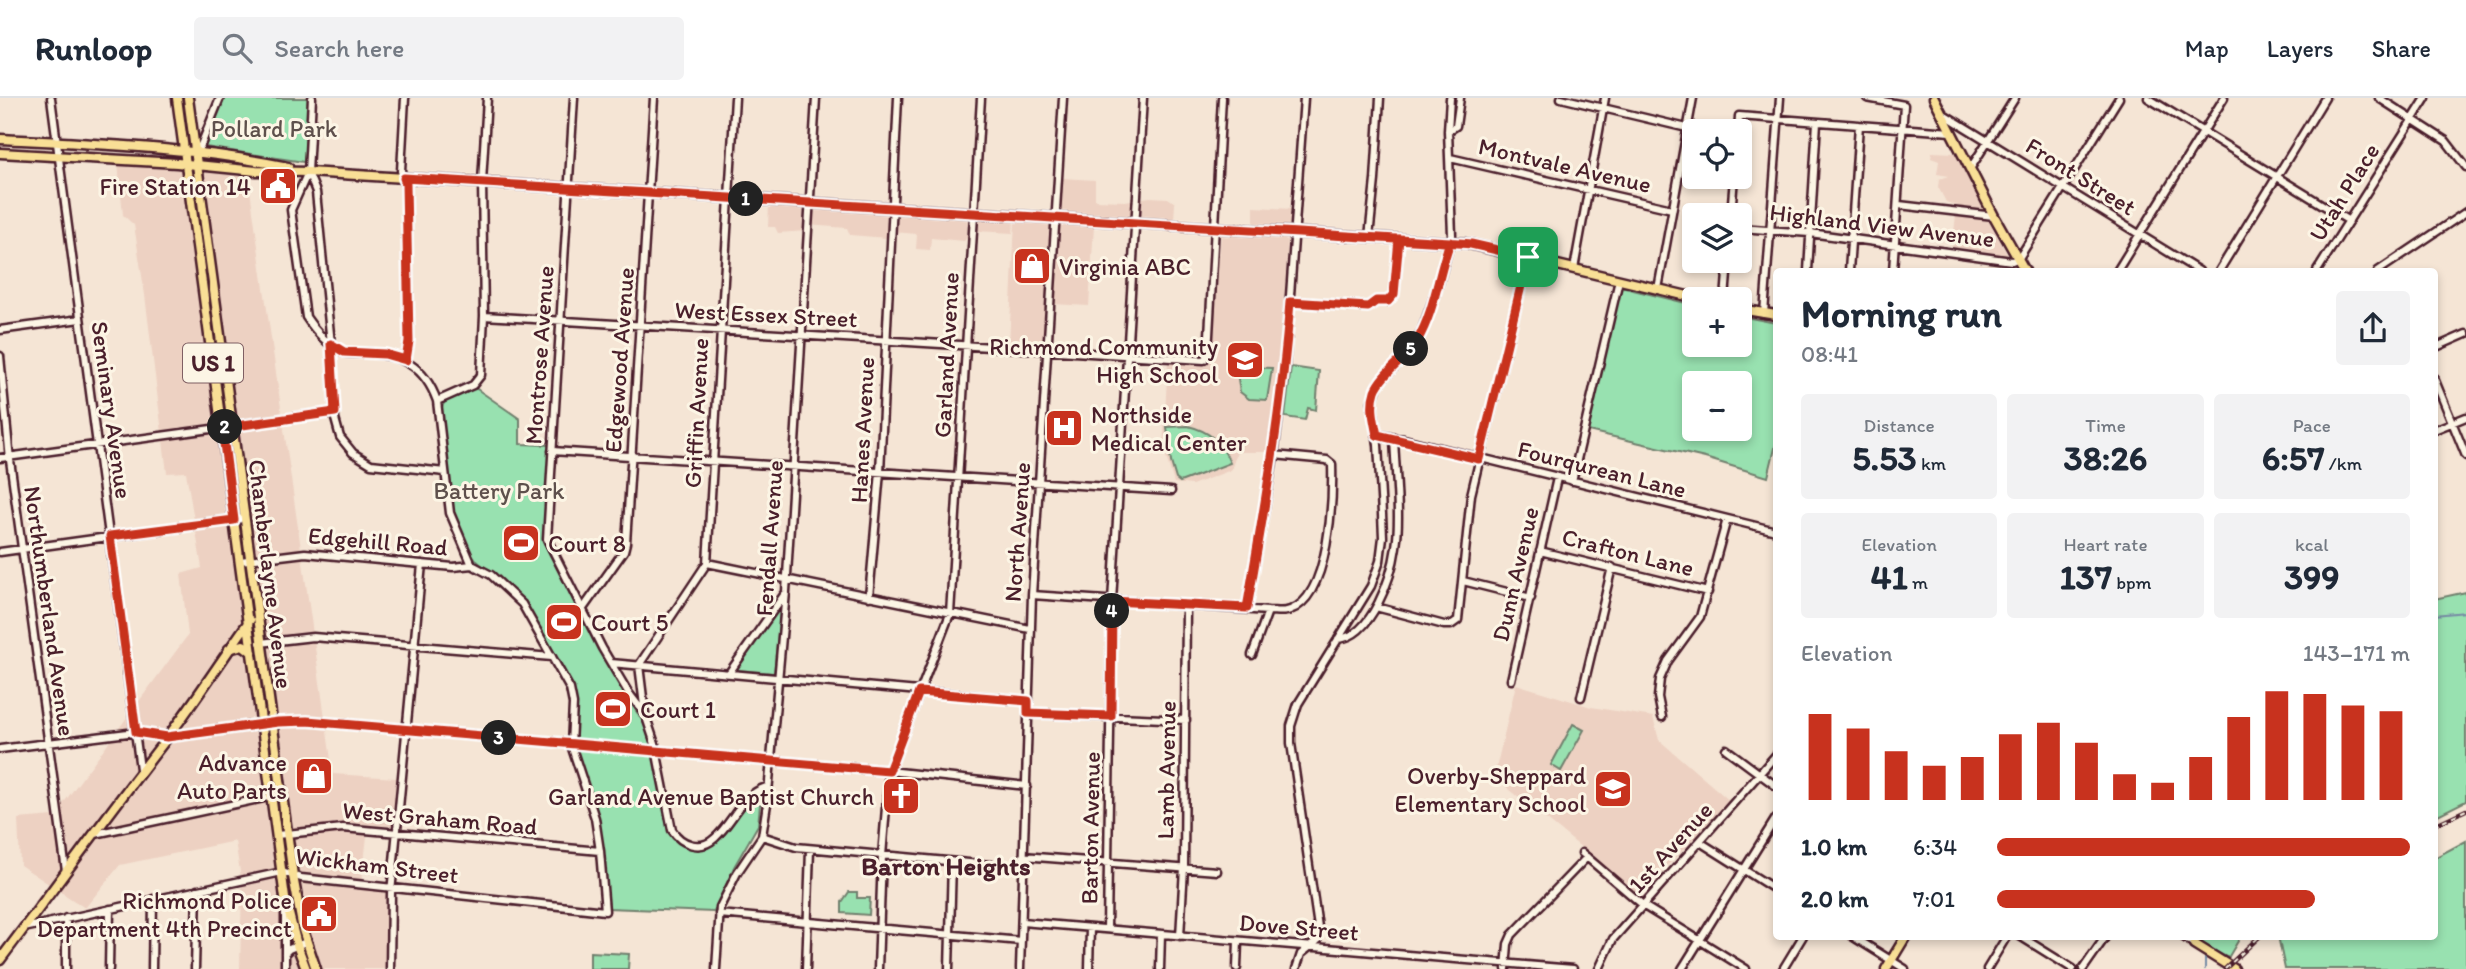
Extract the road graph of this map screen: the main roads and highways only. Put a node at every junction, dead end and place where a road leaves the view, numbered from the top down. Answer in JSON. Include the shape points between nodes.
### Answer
{"nodes":[{"id":1,"x":177,"y":98,"type":"edge"},
{"id":2,"x":188,"y":98,"type":"edge"},
{"id":3,"x":1934,"y":98,"type":"edge"},
{"id":4,"x":0,"y":139,"type":"edge"},
{"id":5,"x":185,"y":151,"type":"junction"},
{"id":6,"x":196,"y":152,"type":"junction"},
{"id":7,"x":0,"y":153,"type":"edge"},
{"id":8,"x":186,"y":164,"type":"junction"},
{"id":9,"x":198,"y":166,"type":"junction"},
{"id":10,"x":308,"y":172,"type":"junction"},
{"id":11,"x":2024,"y":268,"type":"edge"},
{"id":12,"x":1682,"y":295,"type":"edge"},
{"id":13,"x":1752,"y":312,"type":"edge"},
{"id":14,"x":1773,"y":316,"type":"edge"},
{"id":15,"x":245,"y":561,"type":"junction"},
{"id":16,"x":256,"y":612,"type":"junction"},
{"id":17,"x":248,"y":622,"type":"junction"},
{"id":18,"x":229,"y":649,"type":"junction"},
{"id":19,"x":252,"y":652,"type":"junction"},
{"id":20,"x":1904,"y":940,"type":"edge"},
{"id":21,"x":2194,"y":940,"type":"edge"},
{"id":22,"x":0,"y":960,"type":"edge"},
{"id":23,"x":306,"y":969,"type":"edge"},
{"id":24,"x":316,"y":969,"type":"edge"},
{"id":25,"x":1886,"y":969,"type":"edge"},
{"id":26,"x":2234,"y":969,"type":"edge"}],
"edges":[{"from":1,"to":5,"type":"main road","name":"Chamberlayne Avenue","number":"US 1"},
{"from":2,"to":6,"type":"main road","name":"Chamberlayne Avenue","number":"US 1"},
{"from":3,"to":11,"type":"main road"},
{"from":4,"to":5,"type":"main road"},
{"from":5,"to":6,"type":"main road"},
{"from":5,"to":8,"type":"main road","name":"Chamberlayne Avenue","number":"US 1"},
{"from":6,"to":9,"type":"main road","name":"Chamberlayne Avenue","number":"US 1"},
{"from":6,"to":10,"type":"main road"},
{"from":7,"to":8,"type":"main road"},
{"from":8,"to":9,"type":"main road"},
{"from":8,"to":15,"type":"main road","name":"Chamberlayne Avenue","number":"US 1","via":[[234,520]]},
{"from":9,"to":10,"type":"main road"},
{"from":9,"to":15,"type":"main road","name":"Chamberlayne Avenue","number":"US 1","via":[[245,519]]},
{"from":10,"to":12,"type":"main road","via":[[1450,242]]},
{"from":13,"to":14,"type":"main road"},
{"from":15,"to":16,"type":"main road","name":"Chamberlayne Avenue","number":"US 1"},
{"from":15,"to":17,"type":"main road","name":"Chamberlayne Avenue","number":"US 1"},
{"from":16,"to":17,"type":"main road"},
{"from":16,"to":24,"type":"main road","name":"Chamberlayne Avenue","number":"US 1","via":[[293,876]]},
{"from":17,"to":18,"type":"main road"},
{"from":17,"to":19,"type":"main road","name":"Chamberlayne Avenue","number":"US 1"},
{"from":18,"to":19,"type":"main road","via":[[241,645]]},
{"from":18,"to":22,"type":"main road"},
{"from":19,"to":23,"type":"main road","name":"Chamberlayne Avenue","number":"US 1","via":[[285,898]]},
{"from":20,"to":25,"type":"main road"},
{"from":21,"to":26,"type":"main road"}]}
